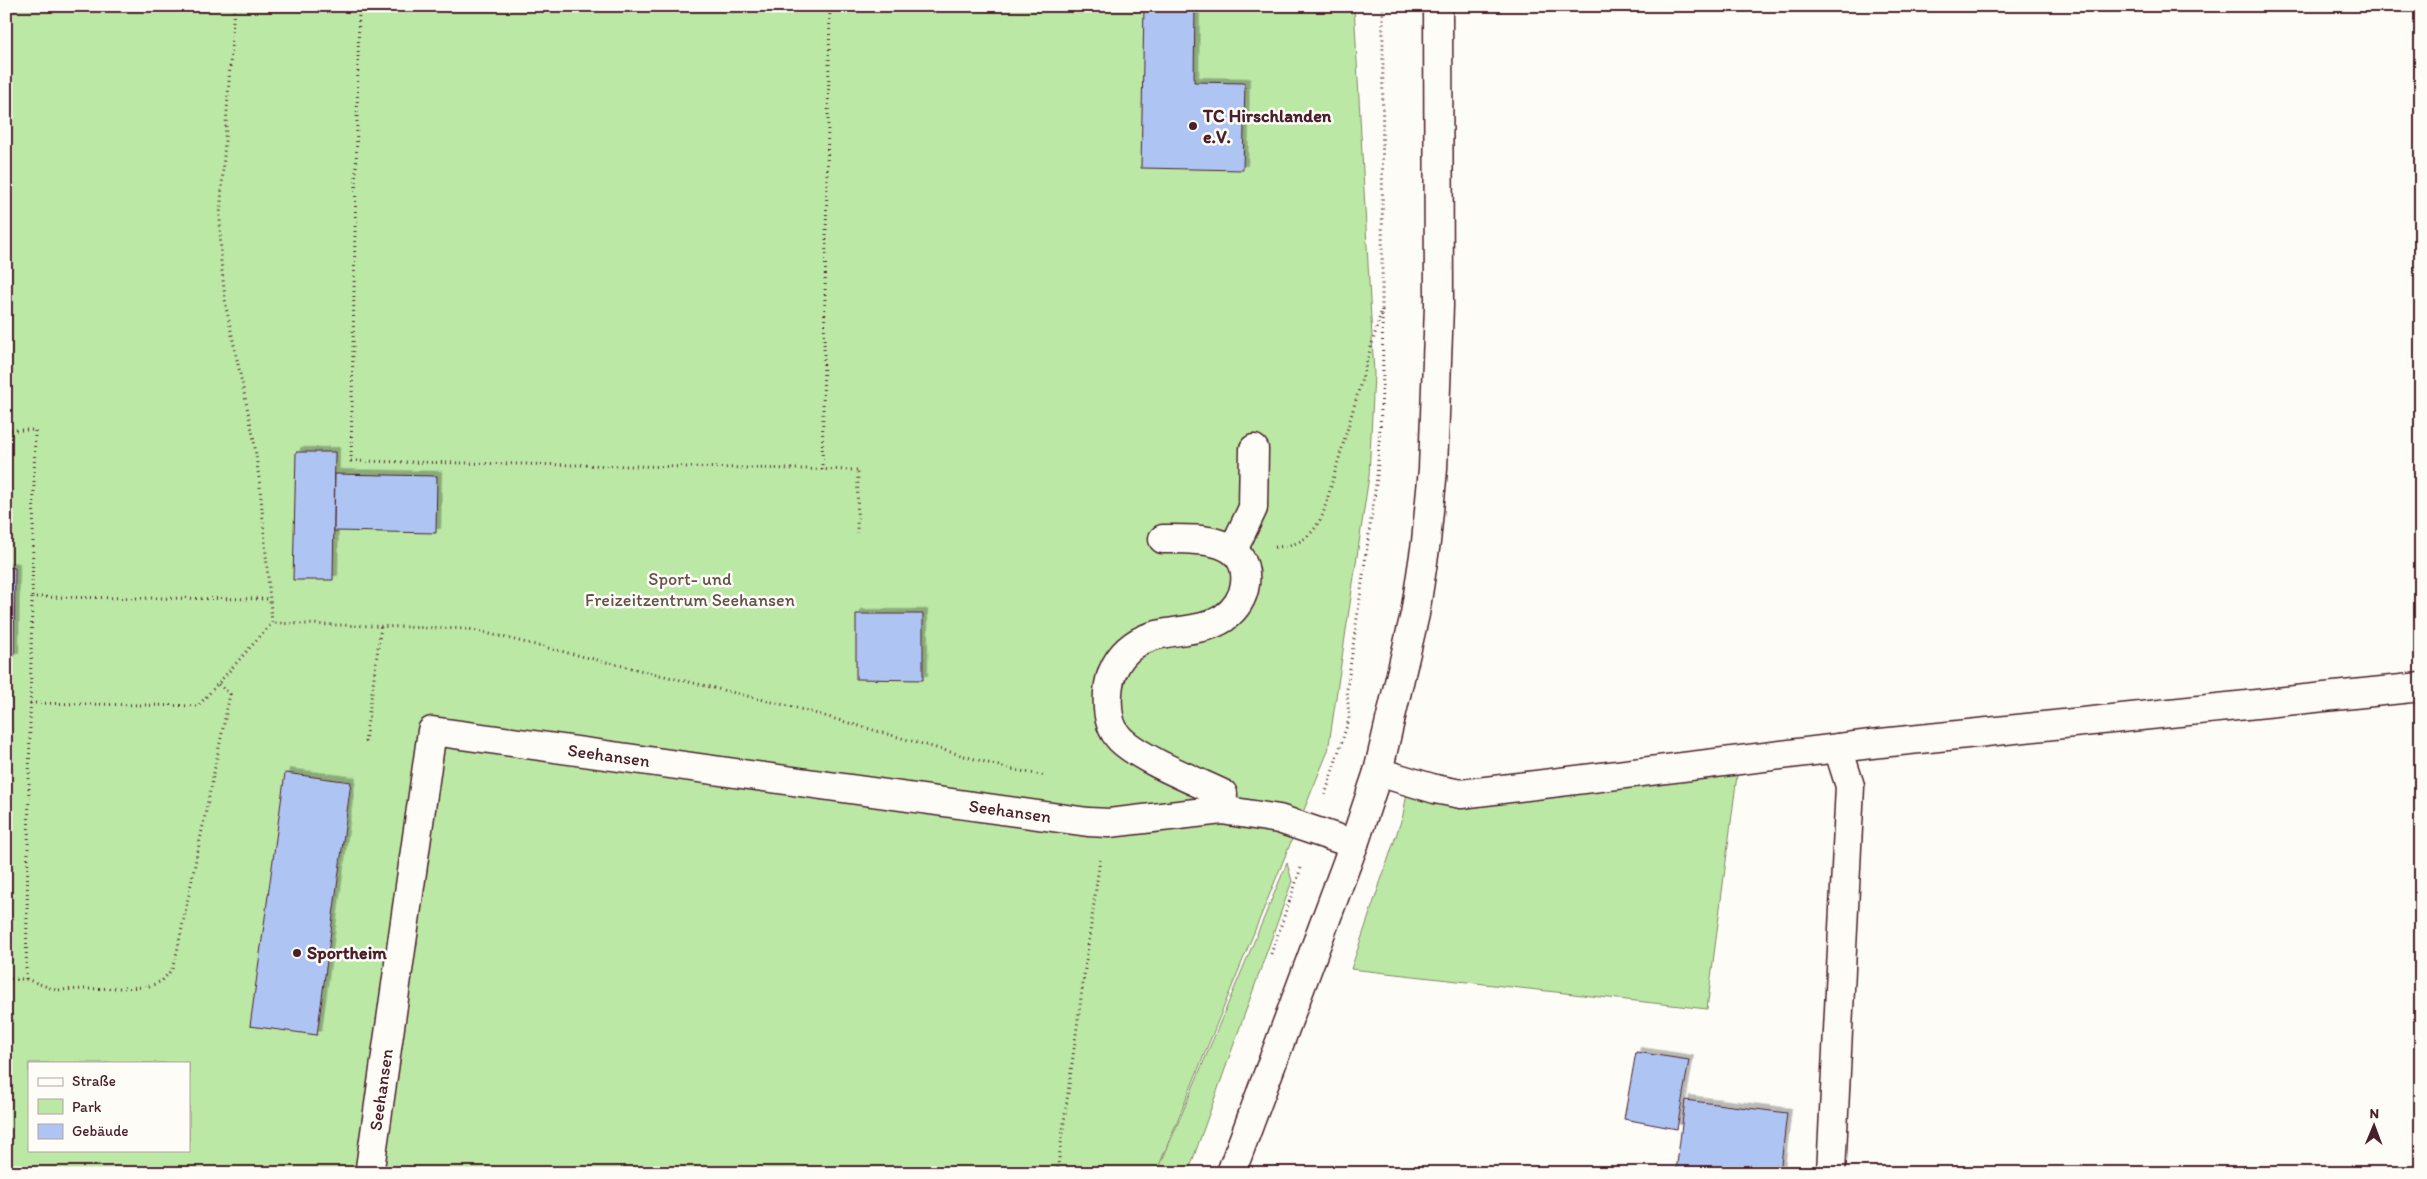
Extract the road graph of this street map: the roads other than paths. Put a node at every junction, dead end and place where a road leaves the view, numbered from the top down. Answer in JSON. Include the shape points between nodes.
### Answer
{"nodes":[{"id":1,"x":1438,"y":6,"type":"edge"},
{"id":2,"x":1254,"y":449,"type":"dead end"},
{"id":3,"x":1163,"y":539,"type":"dead end"},
{"id":4,"x":1233,"y":550,"type":"junction"},
{"id":5,"x":2421,"y":687,"type":"edge"},
{"id":6,"x":1838,"y":748,"type":"junction"},
{"id":7,"x":1378,"y":772,"type":"junction"},
{"id":8,"x":1222,"y":810,"type":"junction"},
{"id":9,"x":1354,"y":844,"type":"junction"},
{"id":10,"x":370,"y":1168,"type":"dead end"},
{"id":11,"x":1230,"y":1173,"type":"edge"},
{"id":12,"x":1831,"y":1173,"type":"edge"}],
"edges":[{"from":1,"to":7,"type":"main road","via":[[1439,306],[1433,469],[1415,614]]},
{"from":2,"to":4,"type":"main road","via":[[1253,508]]},
{"from":3,"to":4,"type":"main road","via":[[1214,541]]},
{"from":4,"to":8,"type":"main road","via":[[1242,561],[1246,576],[1237,607],[1205,627],[1159,635],[1135,644],[1117,661],[1108,685],[1110,724],[1119,738],[1138,752],[1223,794]]},
{"from":5,"to":6,"type":"main road"},
{"from":6,"to":7,"type":"main road","via":[[1461,794]]},
{"from":6,"to":12,"type":"main road","via":[[1850,786]]},
{"from":7,"to":9,"type":"main road"},
{"from":8,"to":9,"type":"main road","name":"Seehansen","via":[[1279,820]]},
{"from":8,"to":10,"type":"main road","name":"Seehansen","via":[[1109,823],[1088,822],[432,732]]},
{"from":9,"to":11,"type":"main road"}]}
